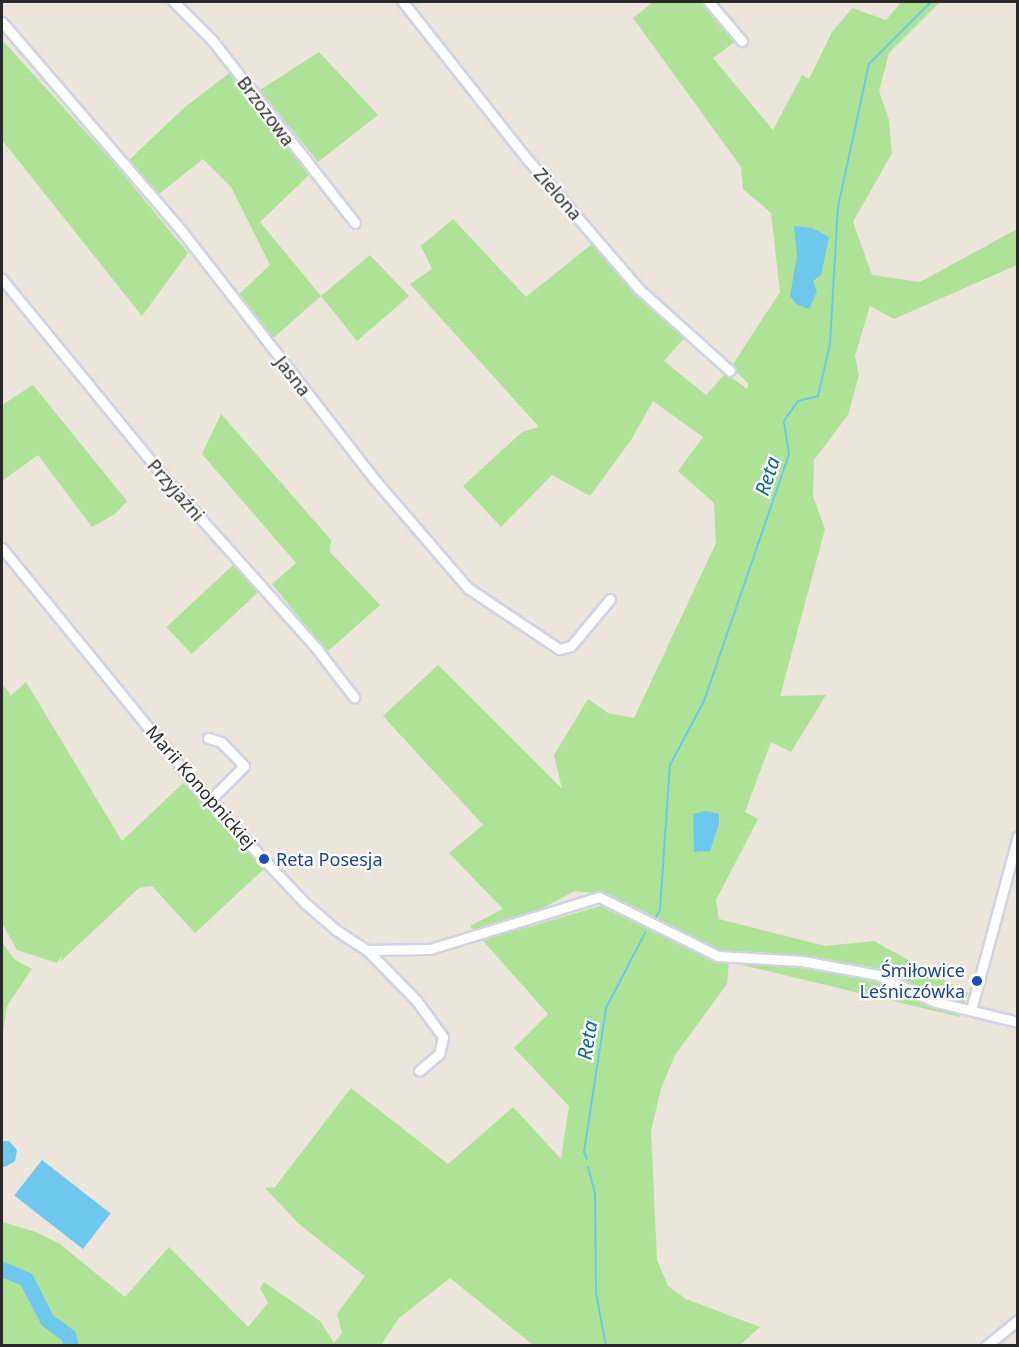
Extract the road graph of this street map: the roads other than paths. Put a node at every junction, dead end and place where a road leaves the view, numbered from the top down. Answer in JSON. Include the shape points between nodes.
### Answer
{"nodes":[{"id":1,"x":174,"y":2,"type":"edge"},
{"id":2,"x":403,"y":2,"type":"edge"},
{"id":3,"x":709,"y":2,"type":"edge"},
{"id":4,"x":2,"y":22,"type":"edge"},
{"id":5,"x":742,"y":41,"type":"dead end"},
{"id":6,"x":355,"y":223,"type":"dead end"},
{"id":7,"x":2,"y":279,"type":"edge"},
{"id":8,"x":730,"y":371,"type":"dead end"},
{"id":9,"x":2,"y":548,"type":"edge"},
{"id":10,"x":610,"y":599,"type":"dead end"},
{"id":11,"x":354,"y":697,"type":"dead end"},
{"id":12,"x":208,"y":738,"type":"dead end"},
{"id":13,"x":209,"y":801,"type":"junction"},
{"id":14,"x":1017,"y":836,"type":"edge"},
{"id":15,"x":367,"y":950,"type":"junction"},
{"id":16,"x":971,"y":1010,"type":"junction"},
{"id":17,"x":1017,"y":1022,"type":"edge"},
{"id":18,"x":419,"y":1071,"type":"dead end"},
{"id":19,"x":1017,"y":1320,"type":"edge"},
{"id":20,"x":987,"y":1346,"type":"edge"}],
"edges":[{"from":1,"to":6,"type":"street","name":"Brzozowa","via":[[212,40]]},
{"from":2,"to":8,"type":"street","name":"Zielona","via":[[528,160],[639,289]]},
{"from":3,"to":5,"type":"street"},
{"from":4,"to":10,"type":"street","name":"Jasna","via":[[181,230],[368,471],[468,588],[559,649],[571,645]]},
{"from":7,"to":11,"type":"street","name":"Przyjaźni","via":[[171,485],[317,649]]},
{"from":9,"to":13,"type":"street","name":"Marii Konopnickiej"},
{"from":12,"to":13,"type":"street","via":[[221,742],[244,766]]},
{"from":13,"to":15,"type":"street","name":"Marii Konopnickiej","via":[[305,903]]},
{"from":14,"to":16,"type":"street"},
{"from":15,"to":16,"type":"street","via":[[430,949],[599,897],[718,956],[802,961],[878,975],[936,1002]]},
{"from":15,"to":18,"type":"street","name":"Marii Konopnickiej","via":[[416,1000],[443,1038],[439,1054]]},
{"from":16,"to":17,"type":"street"},
{"from":19,"to":20,"type":"street"}]}
